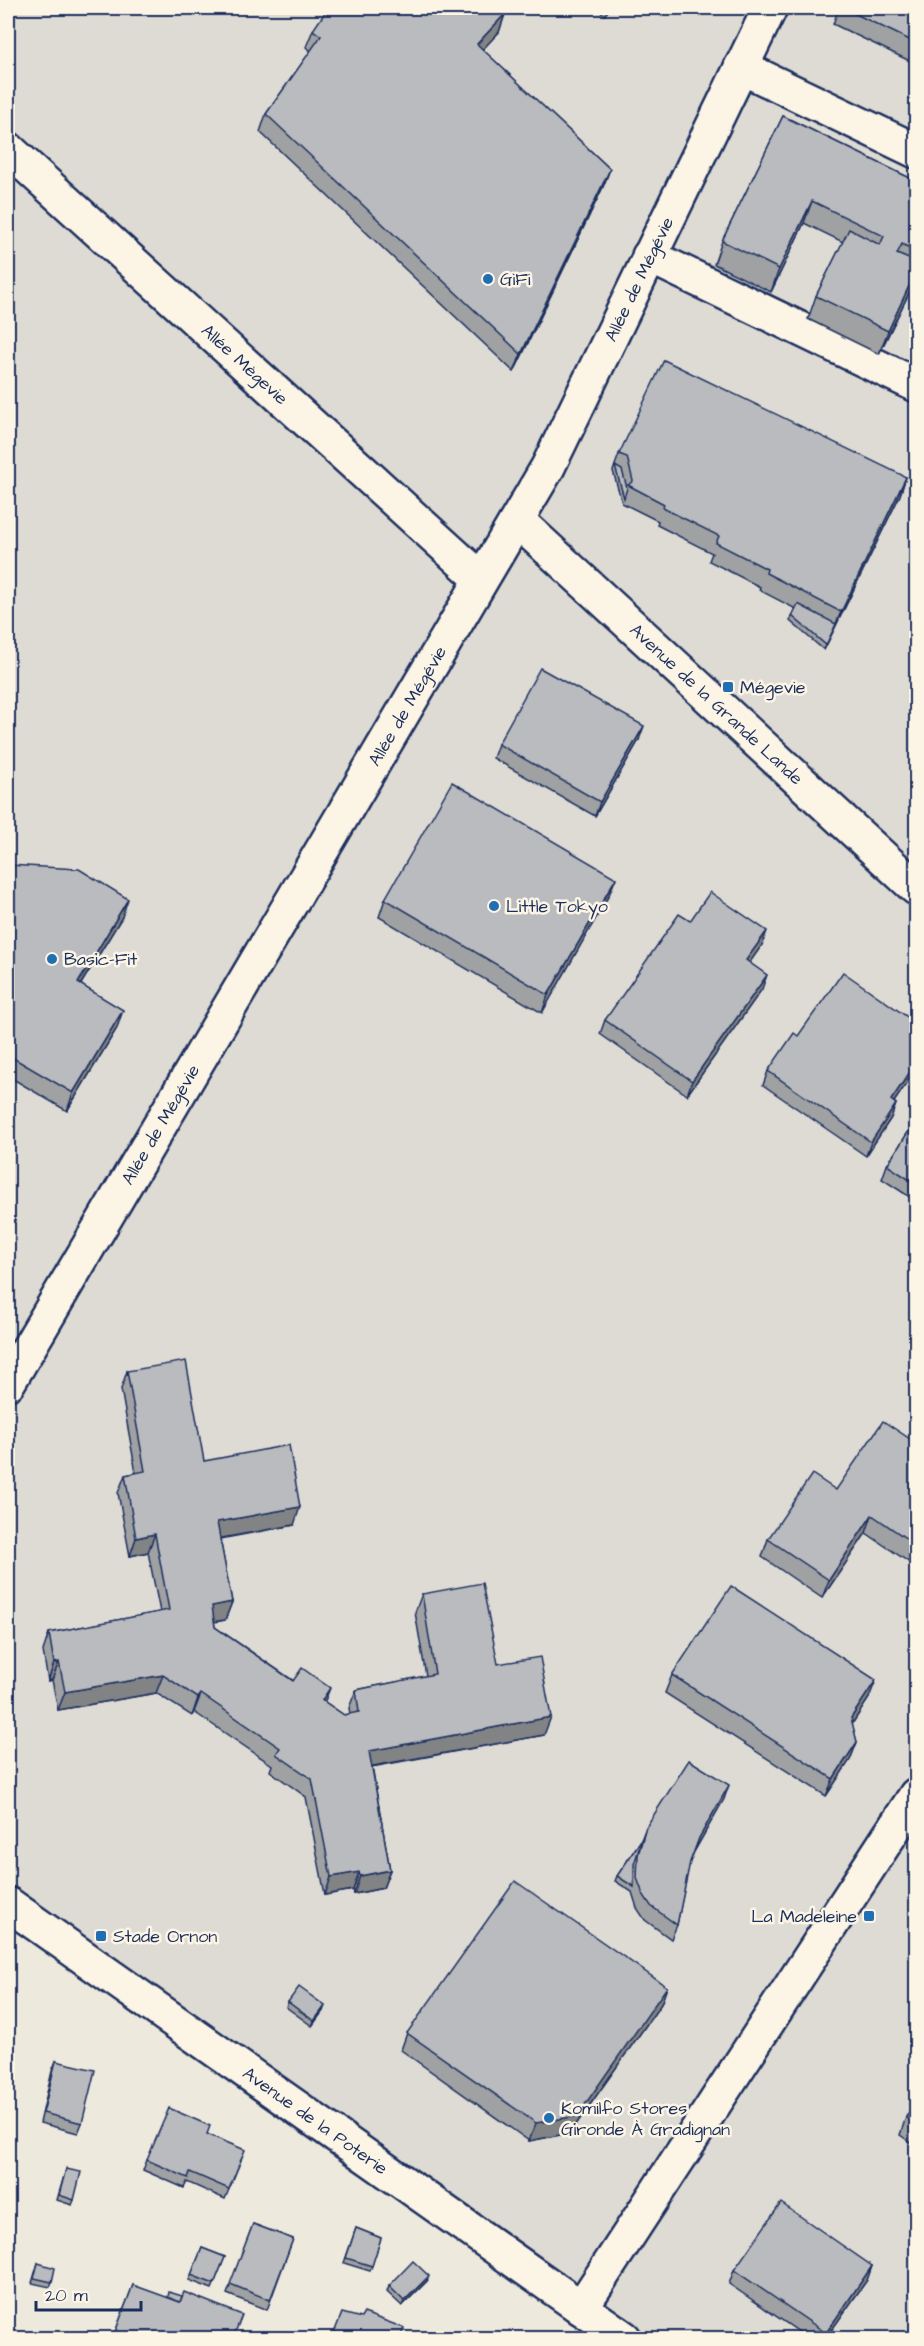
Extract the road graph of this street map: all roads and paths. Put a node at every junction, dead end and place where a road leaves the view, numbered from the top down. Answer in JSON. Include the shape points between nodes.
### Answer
{"nodes":[{"id":1,"x":770,"y":8,"type":"edge"},
{"id":2,"x":741,"y":67,"type":"junction"},
{"id":3,"x":8,"y":149,"type":"edge"},
{"id":4,"x":916,"y":151,"type":"edge"},
{"id":5,"x":650,"y":256,"type":"junction"},
{"id":6,"x":916,"y":384,"type":"edge"},
{"id":7,"x":518,"y":521,"type":"junction"},
{"id":8,"x":481,"y":579,"type":"junction"},
{"id":9,"x":916,"y":888,"type":"edge"},
{"id":10,"x":8,"y":1383,"type":"edge"},
{"id":11,"x":916,"y":1795,"type":"edge"},
{"id":12,"x":8,"y":1905,"type":"edge"},
{"id":13,"x":581,"y":2308,"type":"junction"},
{"id":14,"x":624,"y":2338,"type":"edge"}],
"edges":[{"from":1,"to":2,"type":"street","name":"Allée de Mégévie"},
{"from":2,"to":4,"type":"street"},
{"from":2,"to":5,"type":"street","name":"Allée de Mégévie"},
{"from":3,"to":8,"type":"street","name":"Allée Mègevie"},
{"from":5,"to":6,"type":"street"},
{"from":5,"to":7,"type":"street","name":"Allée de Mégévie"},
{"from":7,"to":8,"type":"street","name":"Allée de Mégévie"},
{"from":7,"to":9,"type":"street","name":"Avenue de la Grande Lande"},
{"from":8,"to":10,"type":"street","name":"Allée de Mégévie"},
{"from":11,"to":13,"type":"street"},
{"from":12,"to":13,"type":"street","name":"Avenue de la Poterie"},
{"from":13,"to":14,"type":"street","name":"Avenue de la Poterie"}]}
